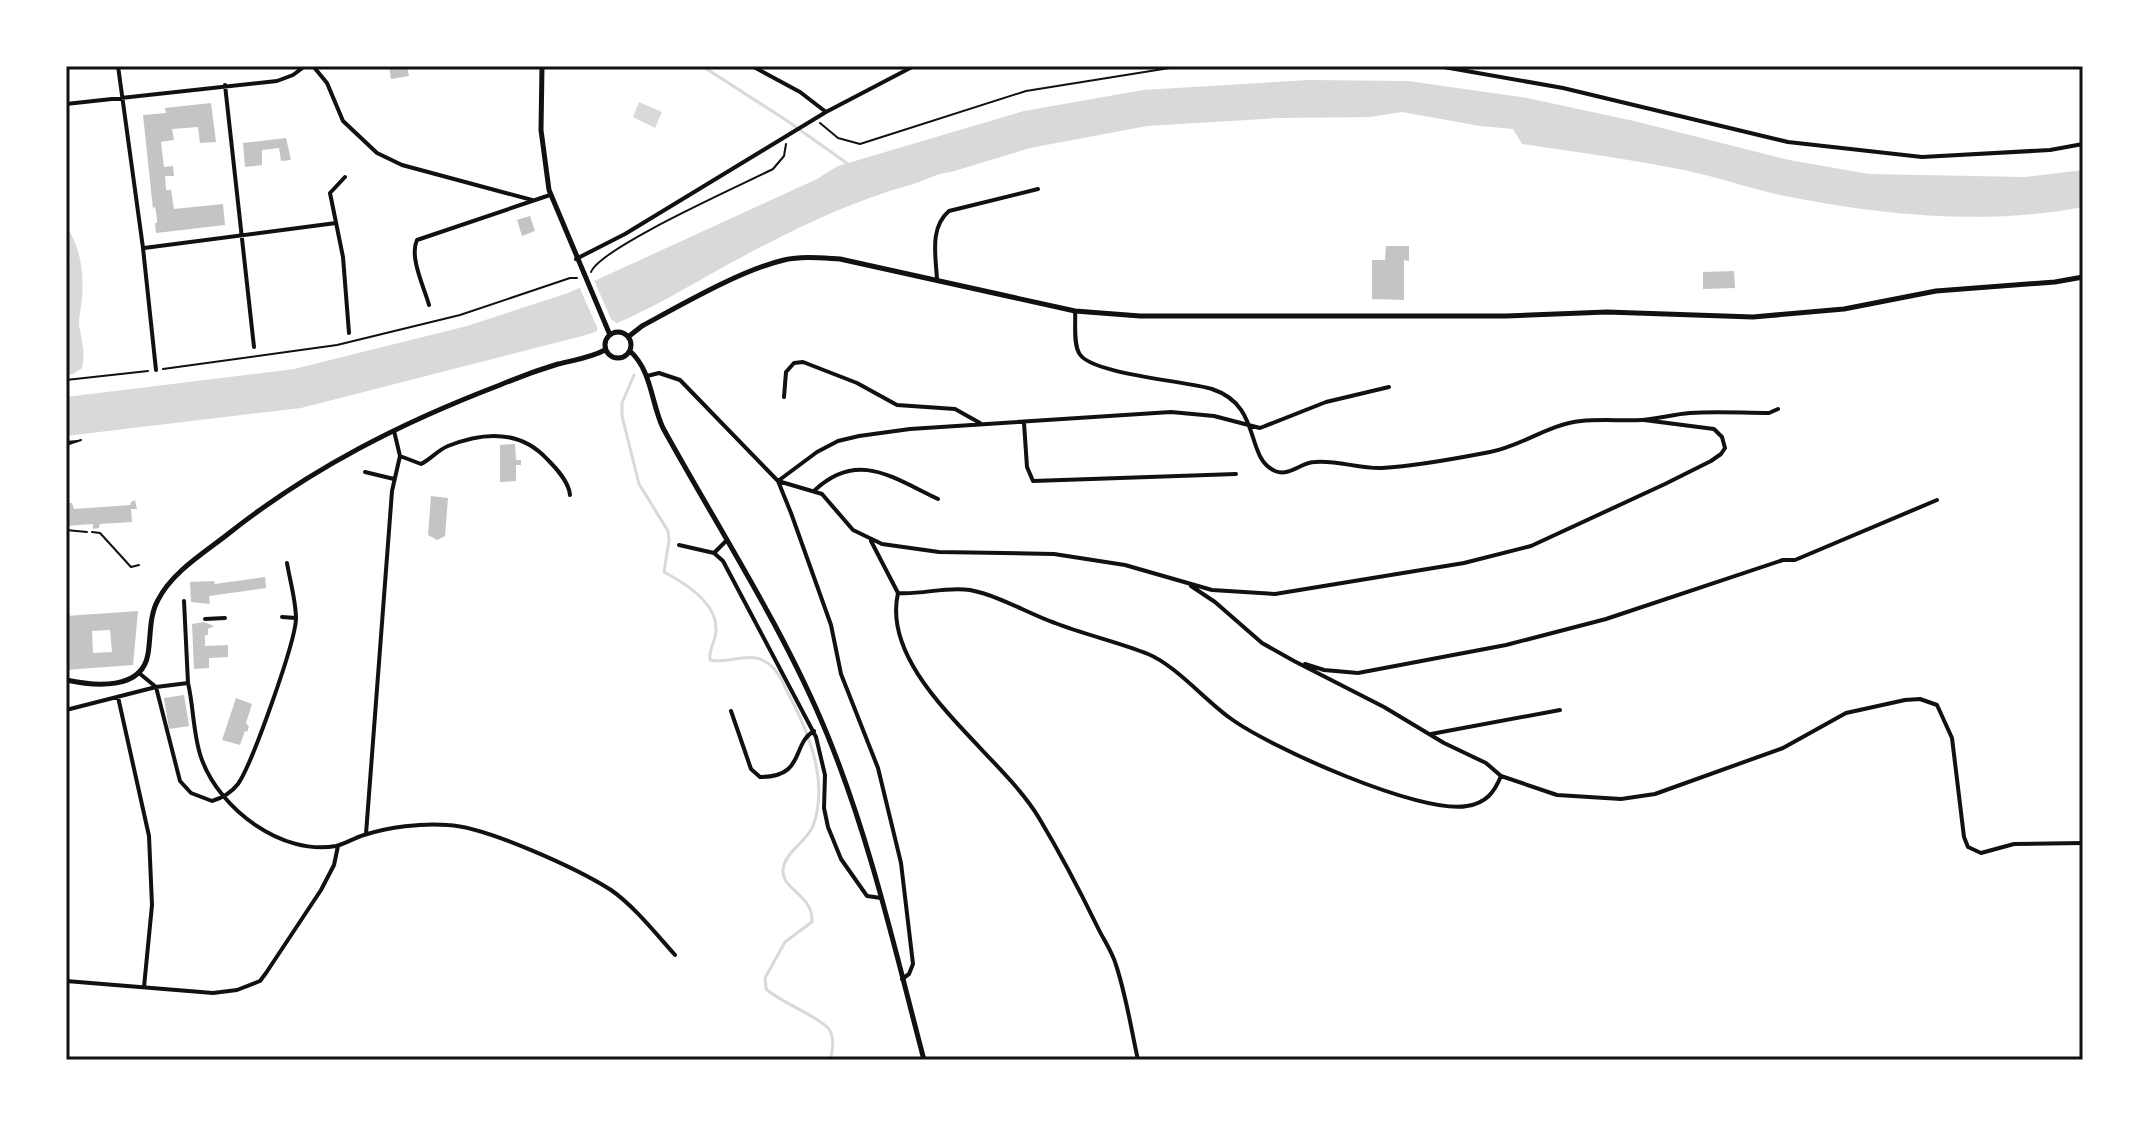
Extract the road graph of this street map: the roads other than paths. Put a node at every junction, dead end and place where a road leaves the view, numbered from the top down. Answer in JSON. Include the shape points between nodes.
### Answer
{"nodes":[{"id":1,"x":118,"y":66,"type":"edge"},
{"id":2,"x":305,"y":66,"type":"edge"},
{"id":3,"x":313,"y":66,"type":"edge"},
{"id":4,"x":542,"y":66,"type":"edge"},
{"id":5,"x":752,"y":66,"type":"edge"},
{"id":6,"x":914,"y":66,"type":"edge"},
{"id":7,"x":1438,"y":66,"type":"edge"},
{"id":8,"x":225,"y":85,"type":"junction"},
{"id":9,"x":122,"y":97,"type":"junction"},
{"id":10,"x":66,"y":104,"type":"edge"},
{"id":11,"x":826,"y":112,"type":"junction"},
{"id":12,"x":2083,"y":144,"type":"edge"},
{"id":13,"x":345,"y":177,"type":"dead end"},
{"id":14,"x":1038,"y":189,"type":"dead end"},
{"id":15,"x":550,"y":195,"type":"junction"},
{"id":16,"x":532,"y":200,"type":"junction"},
{"id":17,"x":336,"y":223,"type":"junction"},
{"id":18,"x":242,"y":234,"type":"junction"},
{"id":19,"x":143,"y":248,"type":"junction"},
{"id":20,"x":576,"y":259,"type":"junction"},
{"id":21,"x":2083,"y":277,"type":"edge"},
{"id":22,"x":937,"y":280,"type":"junction"},
{"id":23,"x":429,"y":305,"type":"dead end"},
{"id":24,"x":1075,"y":311,"type":"junction"},
{"id":25,"x":349,"y":333,"type":"dead end"},
{"id":26,"x":609,"y":333,"type":"junction"},
{"id":27,"x":628,"y":337,"type":"junction"},
{"id":28,"x":254,"y":347,"type":"dead end"},
{"id":29,"x":605,"y":350,"type":"junction"},
{"id":30,"x":630,"y":351,"type":"junction"},
{"id":31,"x":156,"y":370,"type":"road end"},
{"id":32,"x":647,"y":376,"type":"junction"},
{"id":33,"x":1389,"y":387,"type":"dead end"},
{"id":34,"x":784,"y":397,"type":"dead end"},
{"id":35,"x":1778,"y":409,"type":"dead end"},
{"id":36,"x":1644,"y":420,"type":"junction"},
{"id":37,"x":1024,"y":423,"type":"junction"},
{"id":38,"x":982,"y":425,"type":"junction"},
{"id":39,"x":1249,"y":427,"type":"junction"},
{"id":40,"x":393,"y":431,"type":"junction"},
{"id":41,"x":400,"y":456,"type":"junction"},
{"id":42,"x":365,"y":472,"type":"dead end"},
{"id":43,"x":1236,"y":474,"type":"dead end"},
{"id":44,"x":394,"y":479,"type":"junction"},
{"id":45,"x":778,"y":481,"type":"junction"},
{"id":46,"x":815,"y":490,"type":"junction"},
{"id":47,"x":570,"y":495,"type":"dead end"},
{"id":48,"x":938,"y":499,"type":"dead end"},
{"id":49,"x":1937,"y":500,"type":"dead end"},
{"id":50,"x":91,"y":532,"type":"road end"},
{"id":51,"x":870,"y":540,"type":"junction"},
{"id":52,"x":726,"y":541,"type":"junction"},
{"id":53,"x":679,"y":545,"type":"dead end"},
{"id":54,"x":714,"y":553,"type":"junction"},
{"id":55,"x":287,"y":563,"type":"dead end"},
{"id":56,"x":139,"y":565,"type":"dead end"},
{"id":57,"x":1189,"y":585,"type":"junction"},
{"id":58,"x":898,"y":593,"type":"junction"},
{"id":59,"x":184,"y":601,"type":"dead end"},
{"id":60,"x":282,"y":617,"type":"dead end"},
{"id":61,"x":225,"y":618,"type":"dead end"},
{"id":62,"x":296,"y":618,"type":"junction"},
{"id":63,"x":193,"y":619,"type":"dead end"},
{"id":64,"x":205,"y":619,"type":"dead end"},
{"id":65,"x":186,"y":620,"type":"junction"},
{"id":66,"x":1294,"y":661,"type":"junction"},
{"id":67,"x":139,"y":673,"type":"junction"},
{"id":68,"x":66,"y":680,"type":"edge"},
{"id":69,"x":188,"y":683,"type":"junction"},
{"id":70,"x":156,"y":687,"type":"junction"},
{"id":71,"x":118,"y":697,"type":"junction"},
{"id":72,"x":66,"y":710,"type":"edge"},
{"id":73,"x":1560,"y":710,"type":"dead end"},
{"id":74,"x":731,"y":711,"type":"dead end"},
{"id":75,"x":810,"y":733,"type":"junction"},
{"id":76,"x":1428,"y":734,"type":"junction"},
{"id":77,"x":1501,"y":776,"type":"junction"},
{"id":78,"x":224,"y":797,"type":"junction"},
{"id":79,"x":366,"y":834,"type":"junction"},
{"id":80,"x":2083,"y":843,"type":"edge"},
{"id":81,"x":338,"y":845,"type":"junction"},
{"id":82,"x":881,"y":898,"type":"junction"},
{"id":83,"x":675,"y":955,"type":"dead end"},
{"id":84,"x":902,"y":979,"type":"junction"},
{"id":85,"x":66,"y":981,"type":"edge"},
{"id":86,"x":144,"y":988,"type":"junction"},
{"id":87,"x":924,"y":1060,"type":"edge"},
{"id":88,"x":1138,"y":1060,"type":"edge"}],
"edges":[{"from":1,"to":9,"type":"street"},
{"from":2,"to":8,"type":"street","via":[[277,81]]},
{"from":3,"to":16,"type":"street","via":[[327,83],[343,121],[377,153],[402,165]]},
{"from":4,"to":15,"type":"street","via":[[541,130]]},
{"from":5,"to":11,"type":"street"},
{"from":6,"to":11,"type":"street"},
{"from":7,"to":12,"type":"street","via":[[1563,88],[1788,142],[1922,157]]},
{"from":8,"to":9,"type":"street"},
{"from":8,"to":18,"type":"street"},
{"from":9,"to":10,"type":"street"},
{"from":9,"to":19,"type":"street"},
{"from":11,"to":20,"type":"street"},
{"from":13,"to":17,"type":"street","via":[[330,193]]},
{"from":14,"to":22,"type":"street","via":[[943,216],[935,240]]},
{"from":15,"to":16,"type":"street"},
{"from":15,"to":20,"type":"street"},
{"from":16,"to":23,"type":"street","via":[[417,240],[416,258]]},
{"from":17,"to":18,"type":"street"},
{"from":17,"to":25,"type":"street"},
{"from":18,"to":19,"type":"street"},
{"from":18,"to":28,"type":"street"},
{"from":19,"to":31,"type":"street"},
{"from":20,"to":26,"type":"street"},
{"from":21,"to":24,"type":"street","via":[[1753,317],[1607,312],[1140,316]]},
{"from":22,"to":24,"type":"street"},
{"from":22,"to":27,"type":"street","via":[[840,259],[786,259],[757,268]]},
{"from":24,"to":39,"type":"street","via":[[1077,349],[1089,363],[1211,389],[1239,405]]},
{"from":26,"to":27,"type":"street"},
{"from":26,"to":29,"type":"street"},
{"from":27,"to":30,"type":"street"},
{"from":29,"to":30,"type":"street","via":[[617,357]]},
{"from":29,"to":40,"type":"street","via":[[520,377]]},
{"from":30,"to":32,"type":"street"},
{"from":32,"to":45,"type":"street","via":[[659,373],[680,380]]},
{"from":32,"to":52,"type":"street","via":[[660,421]]},
{"from":33,"to":39,"type":"street"},
{"from":34,"to":38,"type":"street","via":[[786,372],[803,362],[897,405],[955,409]]},
{"from":35,"to":36,"type":"street"},
{"from":36,"to":39,"type":"street","via":[[1565,424],[1521,444],[1453,459],[1379,469],[1315,462],[1288,472],[1268,466]]},
{"from":36,"to":57,"type":"street","via":[[1714,429],[1725,448],[1711,461],[1600,516],[1499,555],[1275,594]]},
{"from":37,"to":38,"type":"street"},
{"from":37,"to":39,"type":"street","via":[[1171,412],[1214,416]]},
{"from":37,"to":43,"type":"street","via":[[1033,481]]},
{"from":38,"to":45,"type":"street","via":[[838,441]]},
{"from":40,"to":41,"type":"street"},
{"from":40,"to":67,"type":"street","via":[[298,483],[174,577],[154,609],[148,656]]},
{"from":41,"to":44,"type":"street"},
{"from":41,"to":47,"type":"street","via":[[421,464],[446,447],[507,435],[536,447],[565,481]]},
{"from":42,"to":44,"type":"street"},
{"from":44,"to":79,"type":"street"},
{"from":45,"to":46,"type":"street"},
{"from":45,"to":84,"type":"street","via":[[881,780],[901,863],[912,956],[912,968]]},
{"from":46,"to":48,"type":"street","via":[[842,471],[857,469],[907,483]]},
{"from":46,"to":51,"type":"street","via":[[853,530]]},
{"from":49,"to":66,"type":"street","via":[[1795,560],[1506,645],[1358,673]]},
{"from":50,"to":56,"type":"lane","via":[[100,533],[131,567]]},
{"from":51,"to":57,"type":"street","via":[[939,552],[1054,554],[1125,565]]},
{"from":51,"to":58,"type":"street"},
{"from":52,"to":54,"type":"street"},
{"from":52,"to":82,"type":"street","via":[[825,730],[849,789]]},
{"from":53,"to":54,"type":"street"},
{"from":54,"to":75,"type":"street","via":[[723,561]]},
{"from":55,"to":62,"type":"street"},
{"from":57,"to":66,"type":"street","via":[[1262,643]]},
{"from":58,"to":77,"type":"street","via":[[947,589],[989,595],[1152,656],[1230,718],[1279,745],[1416,802],[1466,807],[1490,797]]},
{"from":58,"to":88,"type":"street","via":[[898,635],[918,672],[944,712],[1026,796],[1080,892],[1115,962]]},
{"from":59,"to":65,"type":"street"},
{"from":60,"to":62,"type":"street"},
{"from":61,"to":64,"type":"street"},
{"from":62,"to":78,"type":"street","via":[[249,763]]},
{"from":63,"to":65,"type":"street"},
{"from":65,"to":69,"type":"street"},
{"from":66,"to":76,"type":"street"},
{"from":67,"to":68,"type":"street","via":[[111,683]]},
{"from":67,"to":70,"type":"street"},
{"from":69,"to":70,"type":"street"},
{"from":69,"to":78,"type":"street","via":[[201,757]]},
{"from":70,"to":71,"type":"street"},
{"from":70,"to":78,"type":"street","via":[[180,781],[191,793],[212,801]]},
{"from":71,"to":72,"type":"street"},
{"from":71,"to":86,"type":"street","via":[[149,836],[152,905]]},
{"from":73,"to":76,"type":"street"},
{"from":74,"to":75,"type":"street","via":[[757,776],[771,777],[788,769]]},
{"from":75,"to":82,"type":"street","via":[[825,775],[825,815],[835,845],[862,892]]},
{"from":76,"to":77,"type":"street"},
{"from":77,"to":80,"type":"street","via":[[1576,798],[1642,797],[1783,748],[1846,713],[1920,699],[1937,705],[1952,738],[1968,847],[1981,853],[2014,844]]},
{"from":78,"to":81,"type":"street","via":[[259,828],[303,847]]},
{"from":79,"to":81,"type":"street"},
{"from":79,"to":83,"type":"street","via":[[447,825],[501,839],[612,891]]},
{"from":81,"to":86,"type":"street","via":[[321,890],[260,981],[213,993]]},
{"from":82,"to":84,"type":"street"},
{"from":84,"to":87,"type":"street"},
{"from":85,"to":86,"type":"street"}]}
